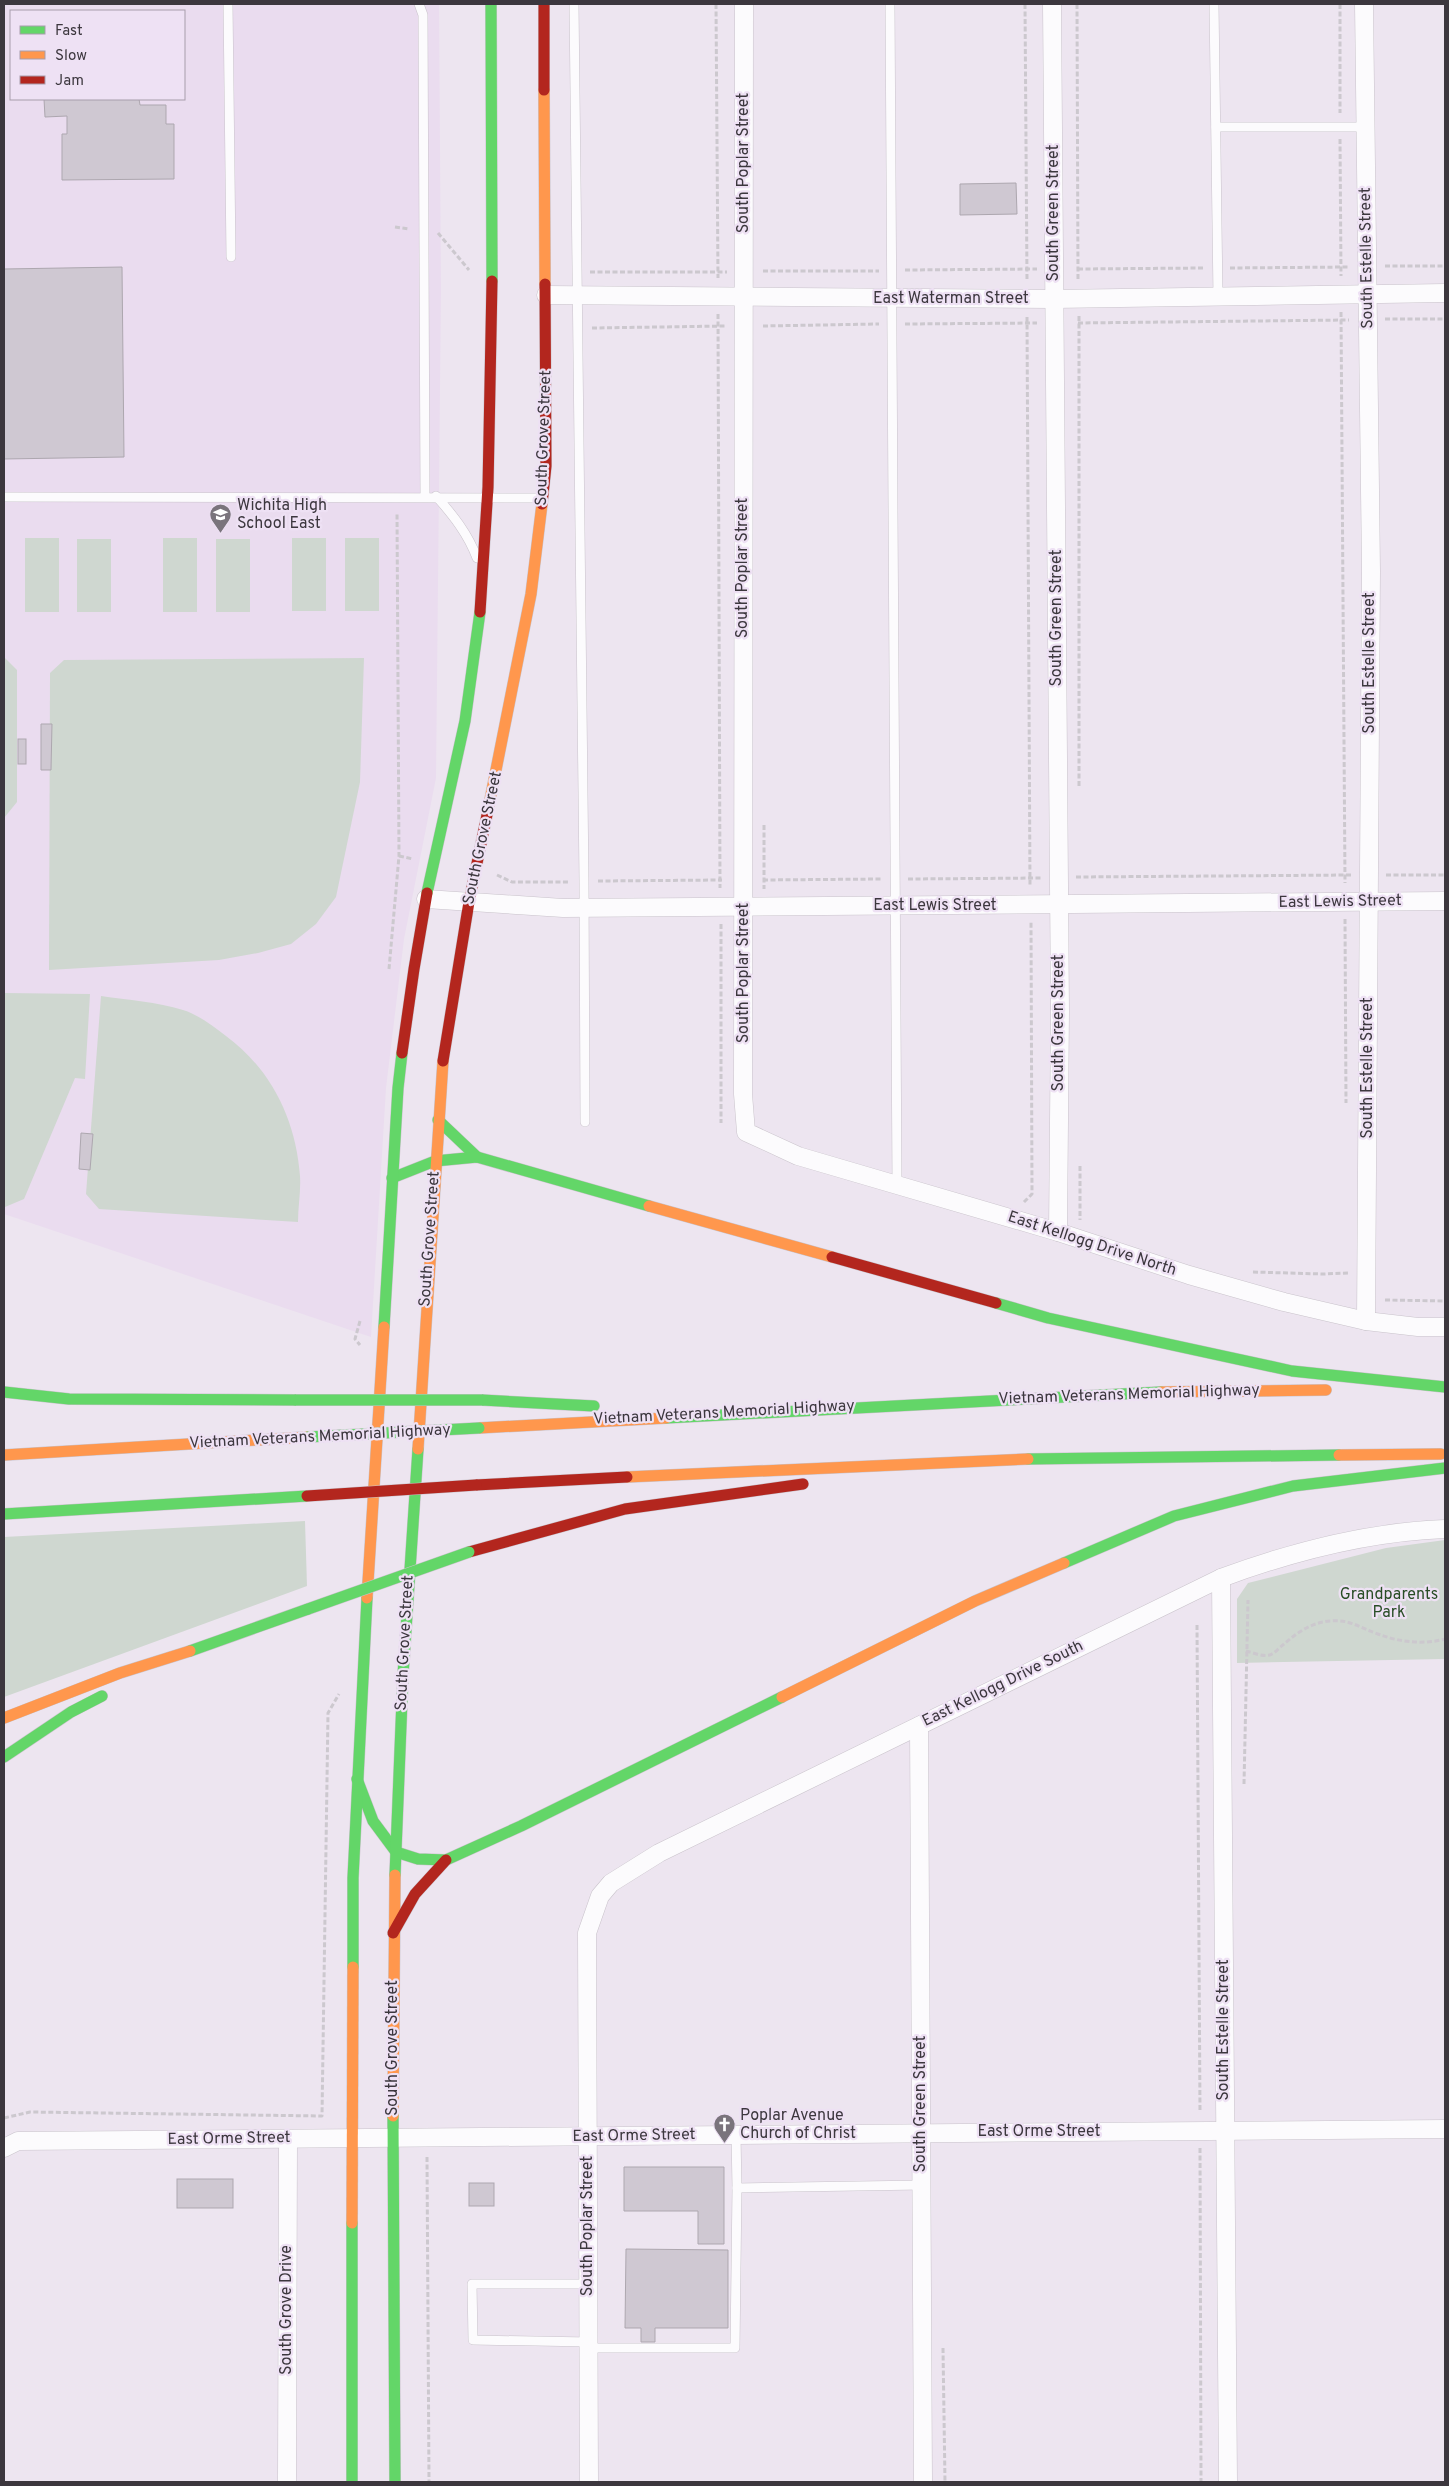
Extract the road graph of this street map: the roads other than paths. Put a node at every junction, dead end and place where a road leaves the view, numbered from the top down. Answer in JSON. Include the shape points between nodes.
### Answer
{"nodes":[{"id":1,"x":228,"y":4,"type":"edge"},
{"id":2,"x":419,"y":4,"type":"edge"},
{"id":3,"x":491,"y":4,"type":"edge"},
{"id":4,"x":544,"y":4,"type":"edge"},
{"id":5,"x":574,"y":4,"type":"edge"},
{"id":6,"x":744,"y":4,"type":"edge"},
{"id":7,"x":890,"y":4,"type":"edge"},
{"id":8,"x":1052,"y":4,"type":"edge"},
{"id":9,"x":1214,"y":4,"type":"edge"},
{"id":10,"x":1364,"y":4,"type":"edge"},
{"id":11,"x":1216,"y":127,"type":"junction"},
{"id":12,"x":1365,"y":127,"type":"junction"},
{"id":13,"x":231,"y":257,"type":"dead end"},
{"id":14,"x":1445,"y":293,"type":"edge"},
{"id":15,"x":1368,"y":294,"type":"junction"},
{"id":16,"x":546,"y":296,"type":"junction"},
{"id":17,"x":576,"y":296,"type":"junction"},
{"id":18,"x":1218,"y":296,"type":"junction"},
{"id":19,"x":744,"y":298,"type":"junction"},
{"id":20,"x":891,"y":299,"type":"junction"},
{"id":21,"x":1054,"y":299,"type":"junction"},
{"id":22,"x":425,"y":496,"type":"junction"},
{"id":23,"x":436,"y":496,"type":"junction"},
{"id":24,"x":489,"y":496,"type":"junction"},
{"id":25,"x":4,"y":498,"type":"edge"},
{"id":26,"x":543,"y":498,"type":"junction"},
{"id":27,"x":484,"y":574,"type":"junction"},
{"id":28,"x":426,"y":899,"type":"junction"},
{"id":29,"x":1445,"y":901,"type":"edge"},
{"id":30,"x":469,"y":902,"type":"junction"},
{"id":31,"x":1369,"y":902,"type":"junction"},
{"id":32,"x":1059,"y":905,"type":"junction"},
{"id":33,"x":896,"y":906,"type":"junction"},
{"id":34,"x":584,"y":908,"type":"junction"},
{"id":35,"x":744,"y":908,"type":"junction"},
{"id":36,"x":438,"y":1120,"type":"junction"},
{"id":37,"x":585,"y":1122,"type":"dead end"},
{"id":38,"x":746,"y":1132,"type":"joint"},
{"id":39,"x":477,"y":1157,"type":"junction"},
{"id":40,"x":435,"y":1161,"type":"junction"},
{"id":41,"x":392,"y":1178,"type":"junction"},
{"id":42,"x":897,"y":1185,"type":"junction"},
{"id":43,"x":1058,"y":1232,"type":"junction"},
{"id":44,"x":1366,"y":1321,"type":"junction"},
{"id":45,"x":1445,"y":1327,"type":"edge"},
{"id":46,"x":1445,"y":1388,"type":"edge"},
{"id":47,"x":1338,"y":1390,"type":"dead end"},
{"id":48,"x":1358,"y":1390,"type":"dead end"},
{"id":49,"x":4,"y":1392,"type":"edge"},
{"id":50,"x":607,"y":1406,"type":"dead end"},
{"id":51,"x":636,"y":1408,"type":"dead end"},
{"id":52,"x":722,"y":1413,"type":"junction"},
{"id":53,"x":1445,"y":1454,"type":"edge"},
{"id":54,"x":4,"y":1455,"type":"edge"},
{"id":55,"x":990,"y":1459,"type":"junction"},
{"id":56,"x":1445,"y":1468,"type":"edge"},
{"id":57,"x":832,"y":1480,"type":"dead end"},
{"id":58,"x":813,"y":1483,"type":"dead end"},
{"id":59,"x":4,"y":1514,"type":"edge"},
{"id":60,"x":1445,"y":1529,"type":"edge"},
{"id":61,"x":1221,"y":1578,"type":"junction"},
{"id":62,"x":194,"y":1650,"type":"junction"},
{"id":63,"x":4,"y":1718,"type":"edge"},
{"id":64,"x":919,"y":1726,"type":"junction"},
{"id":65,"x":4,"y":1758,"type":"edge"},
{"id":66,"x":357,"y":1779,"type":"junction"},
{"id":67,"x":396,"y":1852,"type":"junction"},
{"id":68,"x":446,"y":1860,"type":"junction"},
{"id":69,"x":595,"y":1911,"type":"joint"},
{"id":70,"x":393,"y":1933,"type":"junction"},
{"id":71,"x":1445,"y":2129,"type":"edge"},
{"id":72,"x":1225,"y":2130,"type":"junction"},
{"id":73,"x":921,"y":2133,"type":"junction"},
{"id":74,"x":736,"y":2135,"type":"junction"},
{"id":75,"x":588,"y":2136,"type":"junction"},
{"id":76,"x":393,"y":2137,"type":"junction"},
{"id":77,"x":351,"y":2138,"type":"junction"},
{"id":78,"x":288,"y":2139,"type":"junction"},
{"id":79,"x":4,"y":2148,"type":"edge"},
{"id":80,"x":922,"y":2185,"type":"junction"},
{"id":81,"x":737,"y":2188,"type":"junction"},
{"id":82,"x":588,"y":2284,"type":"junction"},
{"id":83,"x":589,"y":2345,"type":"junction"},
{"id":84,"x":287,"y":2482,"type":"edge"},
{"id":85,"x":352,"y":2482,"type":"edge"},
{"id":86,"x":394,"y":2482,"type":"edge"},
{"id":87,"x":589,"y":2482,"type":"edge"},
{"id":88,"x":923,"y":2482,"type":"edge"},
{"id":89,"x":1228,"y":2482,"type":"edge"}],
"edges":[{"from":1,"to":13,"type":"lane"},
{"from":2,"to":22,"type":"lane","via":[[423,16]]},
{"from":3,"to":24,"type":"main road"},
{"from":4,"to":16,"type":"main road","name":"South Grove Street"},
{"from":5,"to":17,"type":"lane"},
{"from":6,"to":19,"type":"street","name":"South Poplar Street"},
{"from":7,"to":20,"type":"lane"},
{"from":8,"to":21,"type":"street","name":"South Green Street"},
{"from":9,"to":11,"type":"lane"},
{"from":10,"to":12,"type":"street","name":"South Estelle Street"},
{"from":11,"to":12,"type":"lane"},
{"from":11,"to":18,"type":"lane"},
{"from":12,"to":15,"type":"street","name":"South Estelle Street"},
{"from":14,"to":15,"type":"street","name":"East Waterman Street"},
{"from":15,"to":18,"type":"street","name":"East Waterman Street"},
{"from":15,"to":31,"type":"street","name":"South Estelle Street","via":[[1371,571]]},
{"from":16,"to":17,"type":"street","name":"East Waterman Street"},
{"from":16,"to":26,"type":"main road","name":"South Grove Street","via":[[546,466]]},
{"from":17,"to":19,"type":"street","name":"East Waterman Street"},
{"from":17,"to":34,"type":"lane"},
{"from":18,"to":21,"type":"street","name":"East Waterman Street"},
{"from":19,"to":20,"type":"street","name":"East Waterman Street"},
{"from":19,"to":35,"type":"street","name":"South Poplar Street"},
{"from":20,"to":21,"type":"street","name":"East Waterman Street"},
{"from":20,"to":33,"type":"lane"},
{"from":21,"to":32,"type":"street","name":"South Green Street"},
{"from":22,"to":23,"type":"lane"},
{"from":22,"to":25,"type":"lane"},
{"from":23,"to":24,"type":"lane"},
{"from":23,"to":27,"type":"lane","via":[[472,543]]},
{"from":24,"to":26,"type":"lane"},
{"from":24,"to":27,"type":"main road"},
{"from":26,"to":30,"type":"main road","name":"South Grove Street","via":[[518,666]]},
{"from":27,"to":28,"type":"main road","via":[[473,673]]},
{"from":28,"to":30,"type":"street","name":"East Lewis Street"},
{"from":28,"to":41,"type":"main road","via":[[409,993]]},
{"from":29,"to":31,"type":"street","name":"East Lewis Street"},
{"from":30,"to":34,"type":"street","name":"East Lewis Street"},
{"from":30,"to":36,"type":"main road","name":"South Grove Street","via":[[443,1054]]},
{"from":31,"to":32,"type":"street","name":"East Lewis Street"},
{"from":31,"to":44,"type":"street","name":"South Estelle Street"},
{"from":32,"to":33,"type":"street","name":"East Lewis Street"},
{"from":32,"to":43,"type":"street","name":"South Green Street"},
{"from":33,"to":35,"type":"street","name":"East Lewis Street"},
{"from":33,"to":42,"type":"lane"},
{"from":34,"to":35,"type":"street","name":"East Lewis Street"},
{"from":34,"to":37,"type":"lane"},
{"from":35,"to":38,"type":"street","name":"South Poplar Street","via":[[743,1094]]},
{"from":36,"to":39,"type":"main road"},
{"from":36,"to":40,"type":"main road","name":"South Grove Street"},
{"from":38,"to":42,"type":"street","name":"East Kellogg Drive North","via":[[798,1156]]},
{"from":39,"to":40,"type":"main road"},
{"from":39,"to":46,"type":"main road","via":[[1048,1318],[1292,1371]]},
{"from":40,"to":41,"type":"main road"},
{"from":40,"to":67,"type":"main road","name":"South Grove Street","via":[[399,1752]]},
{"from":41,"to":66,"type":"main road"},
{"from":42,"to":43,"type":"street","name":"East Kellogg Drive North"},
{"from":43,"to":44,"type":"street","name":"East Kellogg Drive North","via":[[1189,1275]]},
{"from":44,"to":45,"type":"street","name":"East Kellogg Drive North","via":[[1418,1328]]},
{"from":46,"to":48,"type":"main road"},
{"from":47,"to":52,"type":"main road","name":"Vietnam Veterans Memorial Highway","via":[[1182,1391]]},
{"from":49,"to":50,"type":"main road","bridge":true,"via":[[69,1399],[482,1400]]},
{"from":51,"to":52,"type":"main road"},
{"from":52,"to":54,"type":"main road","name":"Vietnam Veterans Memorial Highway","bridge":true},
{"from":53,"to":55,"type":"main road"},
{"from":55,"to":57,"type":"main road"},
{"from":55,"to":59,"type":"main road","bridge":true,"via":[[476,1485]]},
{"from":56,"to":68,"type":"main road","via":[[1293,1486],[1174,1516],[975,1601],[530,1822]]},
{"from":58,"to":62,"type":"main road","bridge":true,"via":[[625,1508],[544,1529]]},
{"from":60,"to":61,"type":"street","name":"East Kellogg Drive South","via":[[1383,1533],[1342,1541],[1260,1563]]},
{"from":61,"to":64,"type":"street","name":"East Kellogg Drive South"},
{"from":61,"to":72,"type":"street","name":"South Estelle Street"},
{"from":62,"to":63,"type":"main road","via":[[120,1672]]},
{"from":62,"to":65,"type":"main road","via":[[71,1712]]},
{"from":64,"to":69,"type":"street","name":"East Kellogg Drive South","via":[[659,1853],[611,1883],[600,1896]]},
{"from":64,"to":73,"type":"street","name":"South Green Street"},
{"from":66,"to":67,"type":"main road","via":[[373,1821]]},
{"from":66,"to":77,"type":"main road"},
{"from":67,"to":68,"type":"main road","via":[[418,1859]]},
{"from":67,"to":70,"type":"main road","name":"South Grove Street"},
{"from":68,"to":70,"type":"main road","via":[[430,1872],[410,1896]]},
{"from":69,"to":75,"type":"street","name":"South Poplar Street","via":[[587,1933]]},
{"from":70,"to":76,"type":"main road","name":"South Grove Street"},
{"from":71,"to":72,"type":"street","name":"East Orme Street"},
{"from":72,"to":73,"type":"street","name":"East Orme Street"},
{"from":72,"to":89,"type":"street","name":"South Estelle Street"},
{"from":73,"to":74,"type":"street","name":"East Orme Street"},
{"from":73,"to":80,"type":"street","name":"South Green Street"},
{"from":74,"to":75,"type":"street","name":"East Orme Street"},
{"from":74,"to":81,"type":"lane"},
{"from":75,"to":76,"type":"street","name":"East Orme Street"},
{"from":75,"to":82,"type":"street","name":"South Poplar Street"},
{"from":76,"to":77,"type":"street","name":"East Orme Street"},
{"from":76,"to":86,"type":"main road","name":"South Grove Street"},
{"from":77,"to":78,"type":"street","name":"East Orme Street"},
{"from":77,"to":85,"type":"main road"},
{"from":78,"to":79,"type":"street","name":"East Orme Street","via":[[18,2142]]},
{"from":78,"to":84,"type":"street","name":"South Grove Drive"},
{"from":80,"to":81,"type":"lane"},
{"from":80,"to":88,"type":"street","name":"South Green Street"},
{"from":81,"to":83,"type":"lane","via":[[735,2348]]},
{"from":82,"to":83,"type":"street","name":"South Poplar Street"},
{"from":82,"to":83,"type":"lane","via":[[472,2284],[473,2340]]},
{"from":83,"to":87,"type":"street","name":"South Poplar Street"}]}
